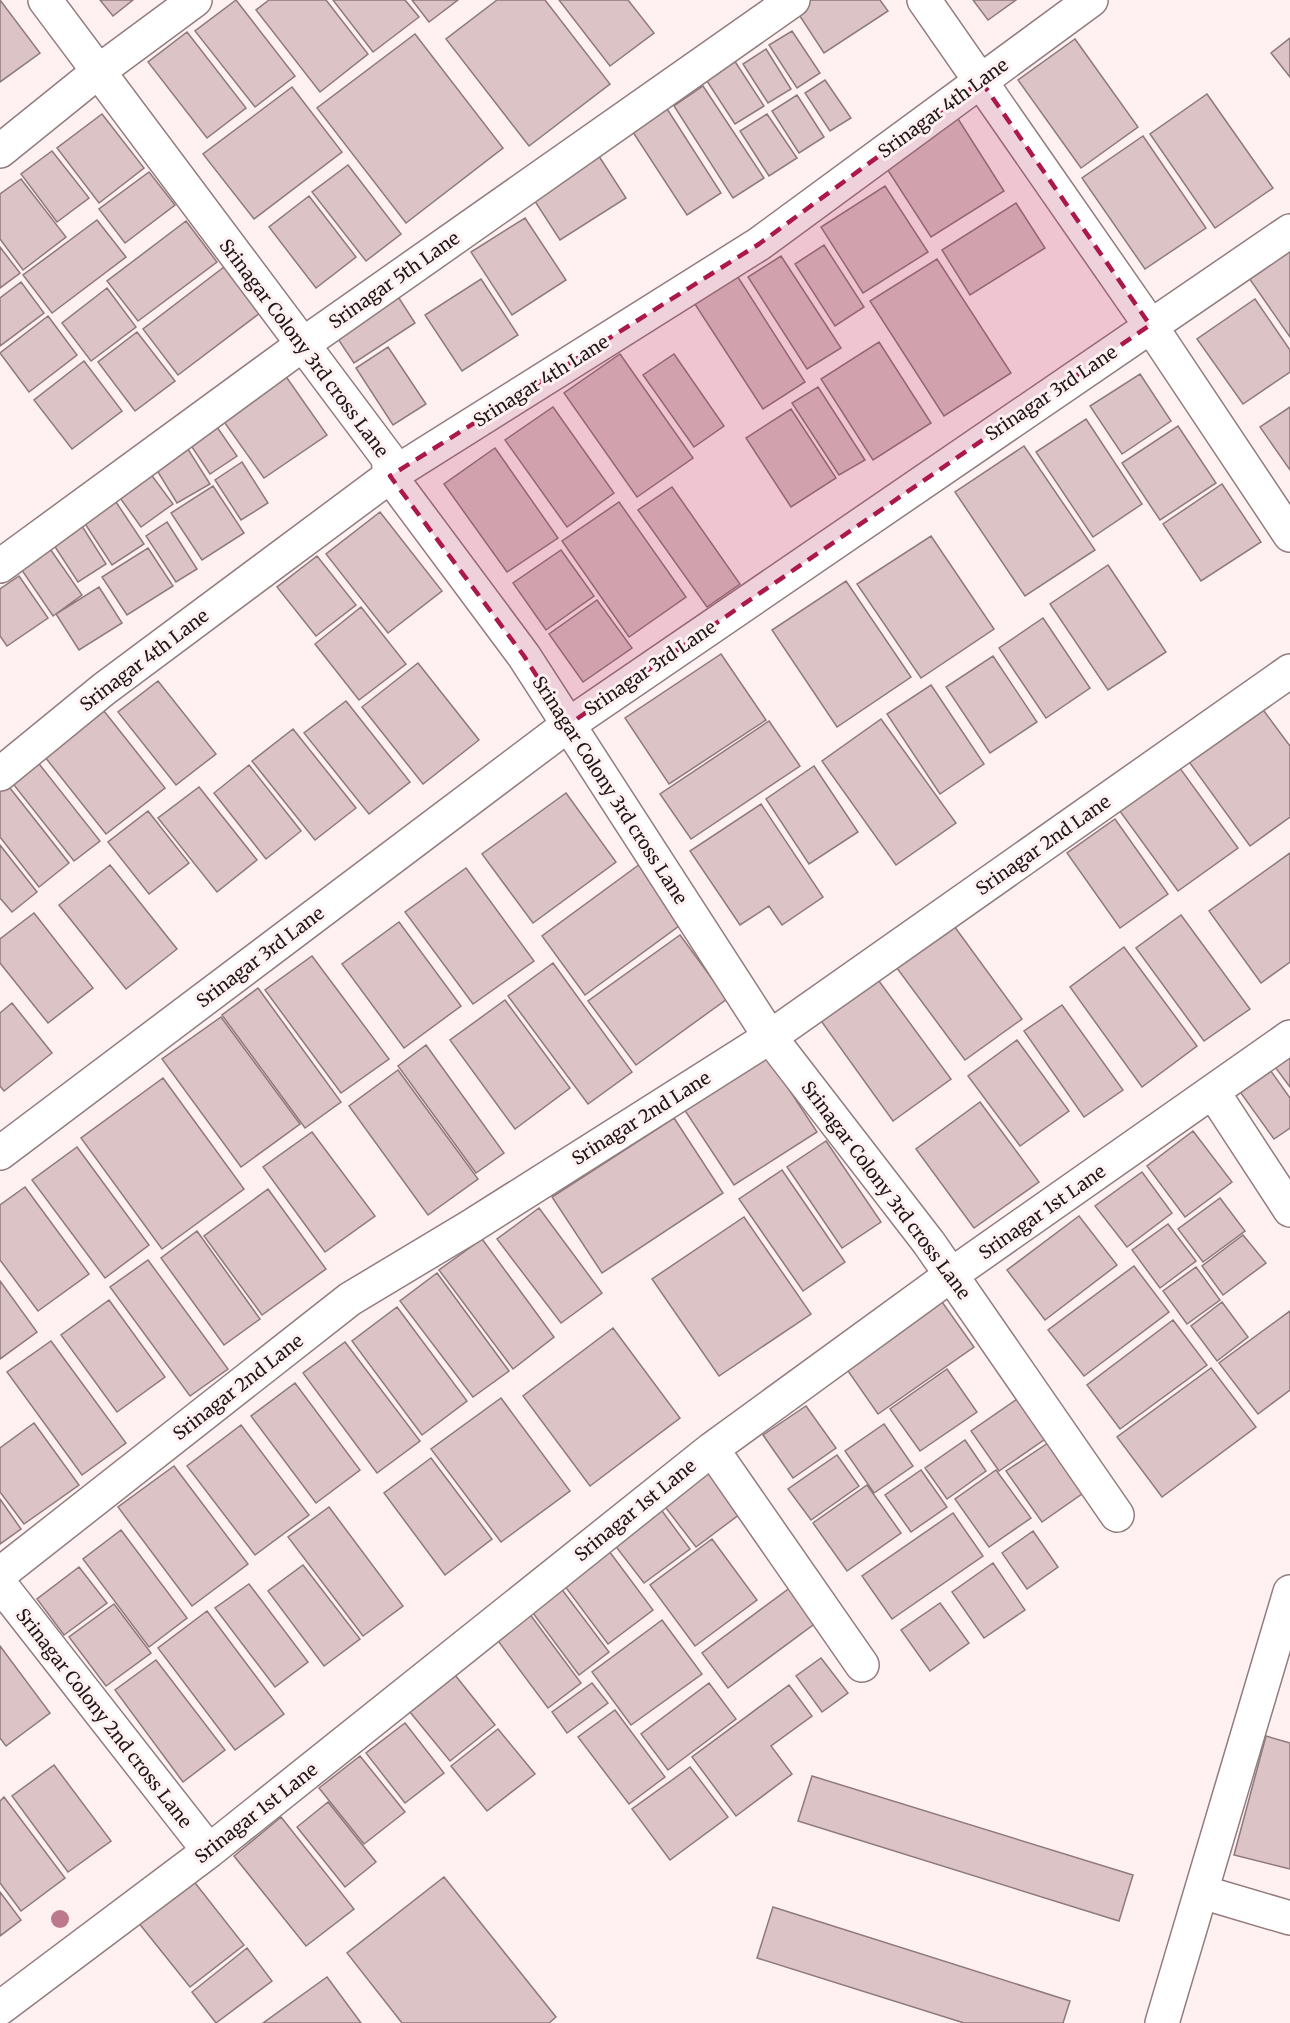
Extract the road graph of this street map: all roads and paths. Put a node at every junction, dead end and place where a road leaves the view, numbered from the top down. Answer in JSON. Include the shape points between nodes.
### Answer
{"nodes":[{"id":1,"x":45,"y":0,"type":"edge"},
{"id":2,"x":195,"y":0,"type":"edge"},
{"id":3,"x":793,"y":0,"type":"edge"},
{"id":4,"x":924,"y":0,"type":"edge"},
{"id":5,"x":1091,"y":0,"type":"edge"},
{"id":6,"x":99,"y":71,"type":"junction"},
{"id":7,"x":981,"y":81,"type":"junction"},
{"id":8,"x":0,"y":151,"type":"edge"},
{"id":9,"x":1290,"y":231,"type":"edge"},
{"id":10,"x":1150,"y":324,"type":"junction"},
{"id":11,"x":302,"y":345,"type":"junction"},
{"id":12,"x":390,"y":476,"type":"junction"},
{"id":13,"x":1290,"y":535,"type":"edge"},
{"id":14,"x":0,"y":566,"type":"edge"},
{"id":15,"x":1290,"y":671,"type":"edge"},
{"id":16,"x":568,"y":725,"type":"junction"},
{"id":17,"x":0,"y":774,"type":"edge"},
{"id":18,"x":770,"y":1037,"type":"junction"},
{"id":19,"x":1290,"y":1037,"type":"edge"},
{"id":20,"x":1213,"y":1092,"type":"junction"},
{"id":21,"x":0,"y":1153,"type":"edge"},
{"id":22,"x":1290,"y":1210,"type":"edge"},
{"id":23,"x":951,"y":1275,"type":"junction"},
{"id":24,"x":711,"y":1449,"type":"junction"},
{"id":25,"x":1117,"y":1515,"type":"dead end"},
{"id":26,"x":0,"y":1574,"type":"edge"},
{"id":27,"x":0,"y":1584,"type":"edge"},
{"id":28,"x":1290,"y":1592,"type":"edge"},
{"id":29,"x":862,"y":1665,"type":"dead end"},
{"id":30,"x":209,"y":1851,"type":"junction"},
{"id":31,"x":1202,"y":1892,"type":"junction"},
{"id":32,"x":1290,"y":1918,"type":"edge"},
{"id":33,"x":0,"y":2008,"type":"edge"},
{"id":34,"x":1162,"y":2023,"type":"edge"}],
"edges":[{"from":1,"to":6,"type":"street","name":"Srinagar Colony 3rd cross Lane"},
{"from":2,"to":6,"type":"street"},
{"from":3,"to":11,"type":"street","name":"Srinagar 5th Lane"},
{"from":4,"to":7,"type":"street"},
{"from":5,"to":7,"type":"street","name":"Srinagar 4th Lane"},
{"from":6,"to":8,"type":"street"},
{"from":6,"to":11,"type":"street","name":"Srinagar Colony 3rd cross Lane"},
{"from":7,"to":10,"type":"street"},
{"from":7,"to":12,"type":"street","name":"Srinagar 4th Lane","via":[[759,244]]},
{"from":9,"to":10,"type":"street","name":"Srinagar 3rd Lane"},
{"from":10,"to":13,"type":"street"},
{"from":10,"to":16,"type":"street","name":"Srinagar 3rd Lane"},
{"from":11,"to":12,"type":"street","name":"Srinagar Colony 3rd cross Lane","via":[[388,458]]},
{"from":11,"to":14,"type":"street","name":"Srinagar 5th Lane"},
{"from":12,"to":16,"type":"street","name":"Srinagar Colony 3rd cross Lane","via":[[524,656]]},
{"from":12,"to":17,"type":"street","name":"Srinagar 4th Lane","via":[[104,688]]},
{"from":15,"to":18,"type":"street","name":"Srinagar 2nd Lane"},
{"from":16,"to":18,"type":"street","name":"Srinagar Colony 3rd cross Lane"},
{"from":16,"to":21,"type":"street","name":"Srinagar 3rd Lane"},
{"from":18,"to":23,"type":"street","name":"Srinagar Colony 3rd cross Lane"},
{"from":18,"to":26,"type":"street","name":"Srinagar 2nd Lane","via":[[350,1299]]},
{"from":19,"to":20,"type":"street","name":"Srinagar 1st Lane"},
{"from":20,"to":22,"type":"street"},
{"from":20,"to":23,"type":"street","name":"Srinagar 1st Lane"},
{"from":23,"to":24,"type":"street","name":"Srinagar 1st Lane"},
{"from":23,"to":25,"type":"street","name":"Srinagar Colony 3rd cross Lane"},
{"from":24,"to":29,"type":"street"},
{"from":24,"to":30,"type":"street","name":"Srinagar 1st Lane"},
{"from":27,"to":30,"type":"street","name":"Srinagar Colony 2nd cross Lane"},
{"from":28,"to":31,"type":"street"},
{"from":30,"to":33,"type":"street","name":"Srinagar 1st Lane"},
{"from":31,"to":32,"type":"street"},
{"from":31,"to":34,"type":"street"}]}
